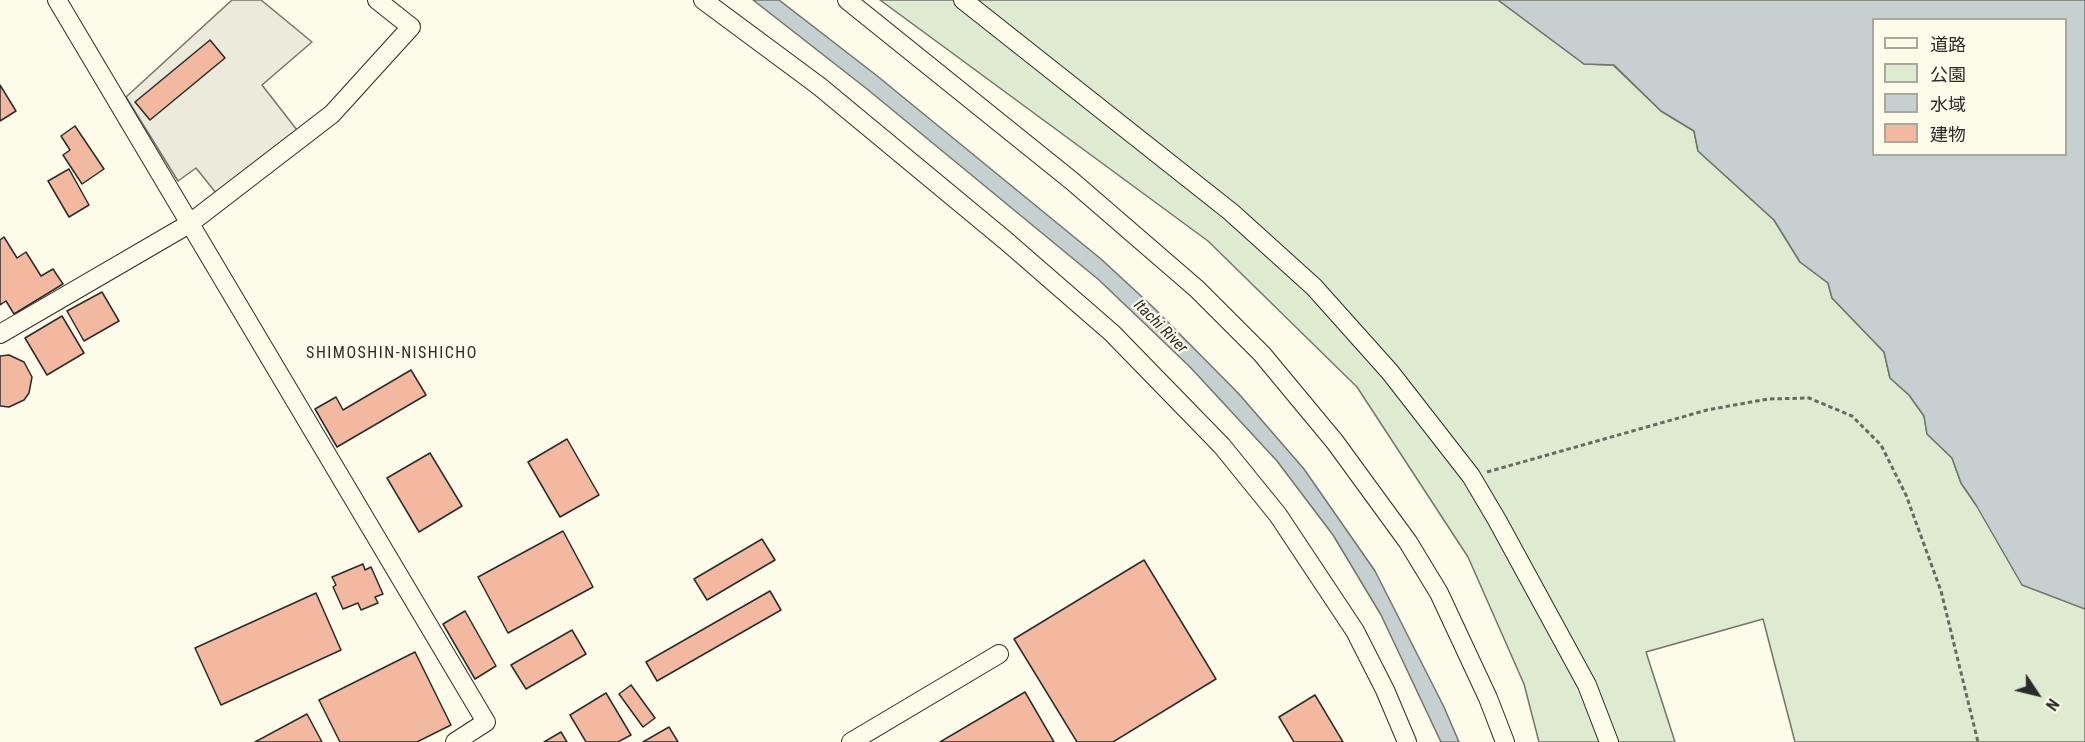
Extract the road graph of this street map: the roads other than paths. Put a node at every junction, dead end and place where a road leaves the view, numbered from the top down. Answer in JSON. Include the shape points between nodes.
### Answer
{"nodes":[{"id":1,"x":57,"y":0,"type":"edge"},
{"id":2,"x":377,"y":0,"type":"edge"},
{"id":3,"x":703,"y":0,"type":"edge"},
{"id":4,"x":848,"y":0,"type":"edge"},
{"id":5,"x":963,"y":0,"type":"edge"},
{"id":6,"x":189,"y":224,"type":"junction"},
{"id":7,"x":0,"y":334,"type":"edge"},
{"id":8,"x":999,"y":654,"type":"dead end"},
{"id":9,"x":455,"y":742,"type":"edge"},
{"id":10,"x":851,"y":742,"type":"edge"},
{"id":11,"x":1407,"y":742,"type":"edge"},
{"id":12,"x":1505,"y":742,"type":"edge"},
{"id":13,"x":1610,"y":742,"type":"edge"}],
"edges":[{"from":1,"to":6,"type":"street"},
{"from":2,"to":6,"type":"street","via":[[411,27],[332,114]]},
{"from":3,"to":11,"type":"street","via":[[819,87],[1005,240],[1112,333],[1222,446],[1278,514],[1355,632]]},
{"from":4,"to":12,"type":"street","via":[[1072,181],[1197,289],[1262,354],[1335,442],[1408,542],[1439,593]]},
{"from":5,"to":13,"type":"street","via":[[1231,212],[1314,287],[1390,372],[1471,476],[1587,685]]},
{"from":6,"to":7,"type":"street"},
{"from":6,"to":9,"type":"street","via":[[486,722]]},
{"from":8,"to":10,"type":"street"}]}
